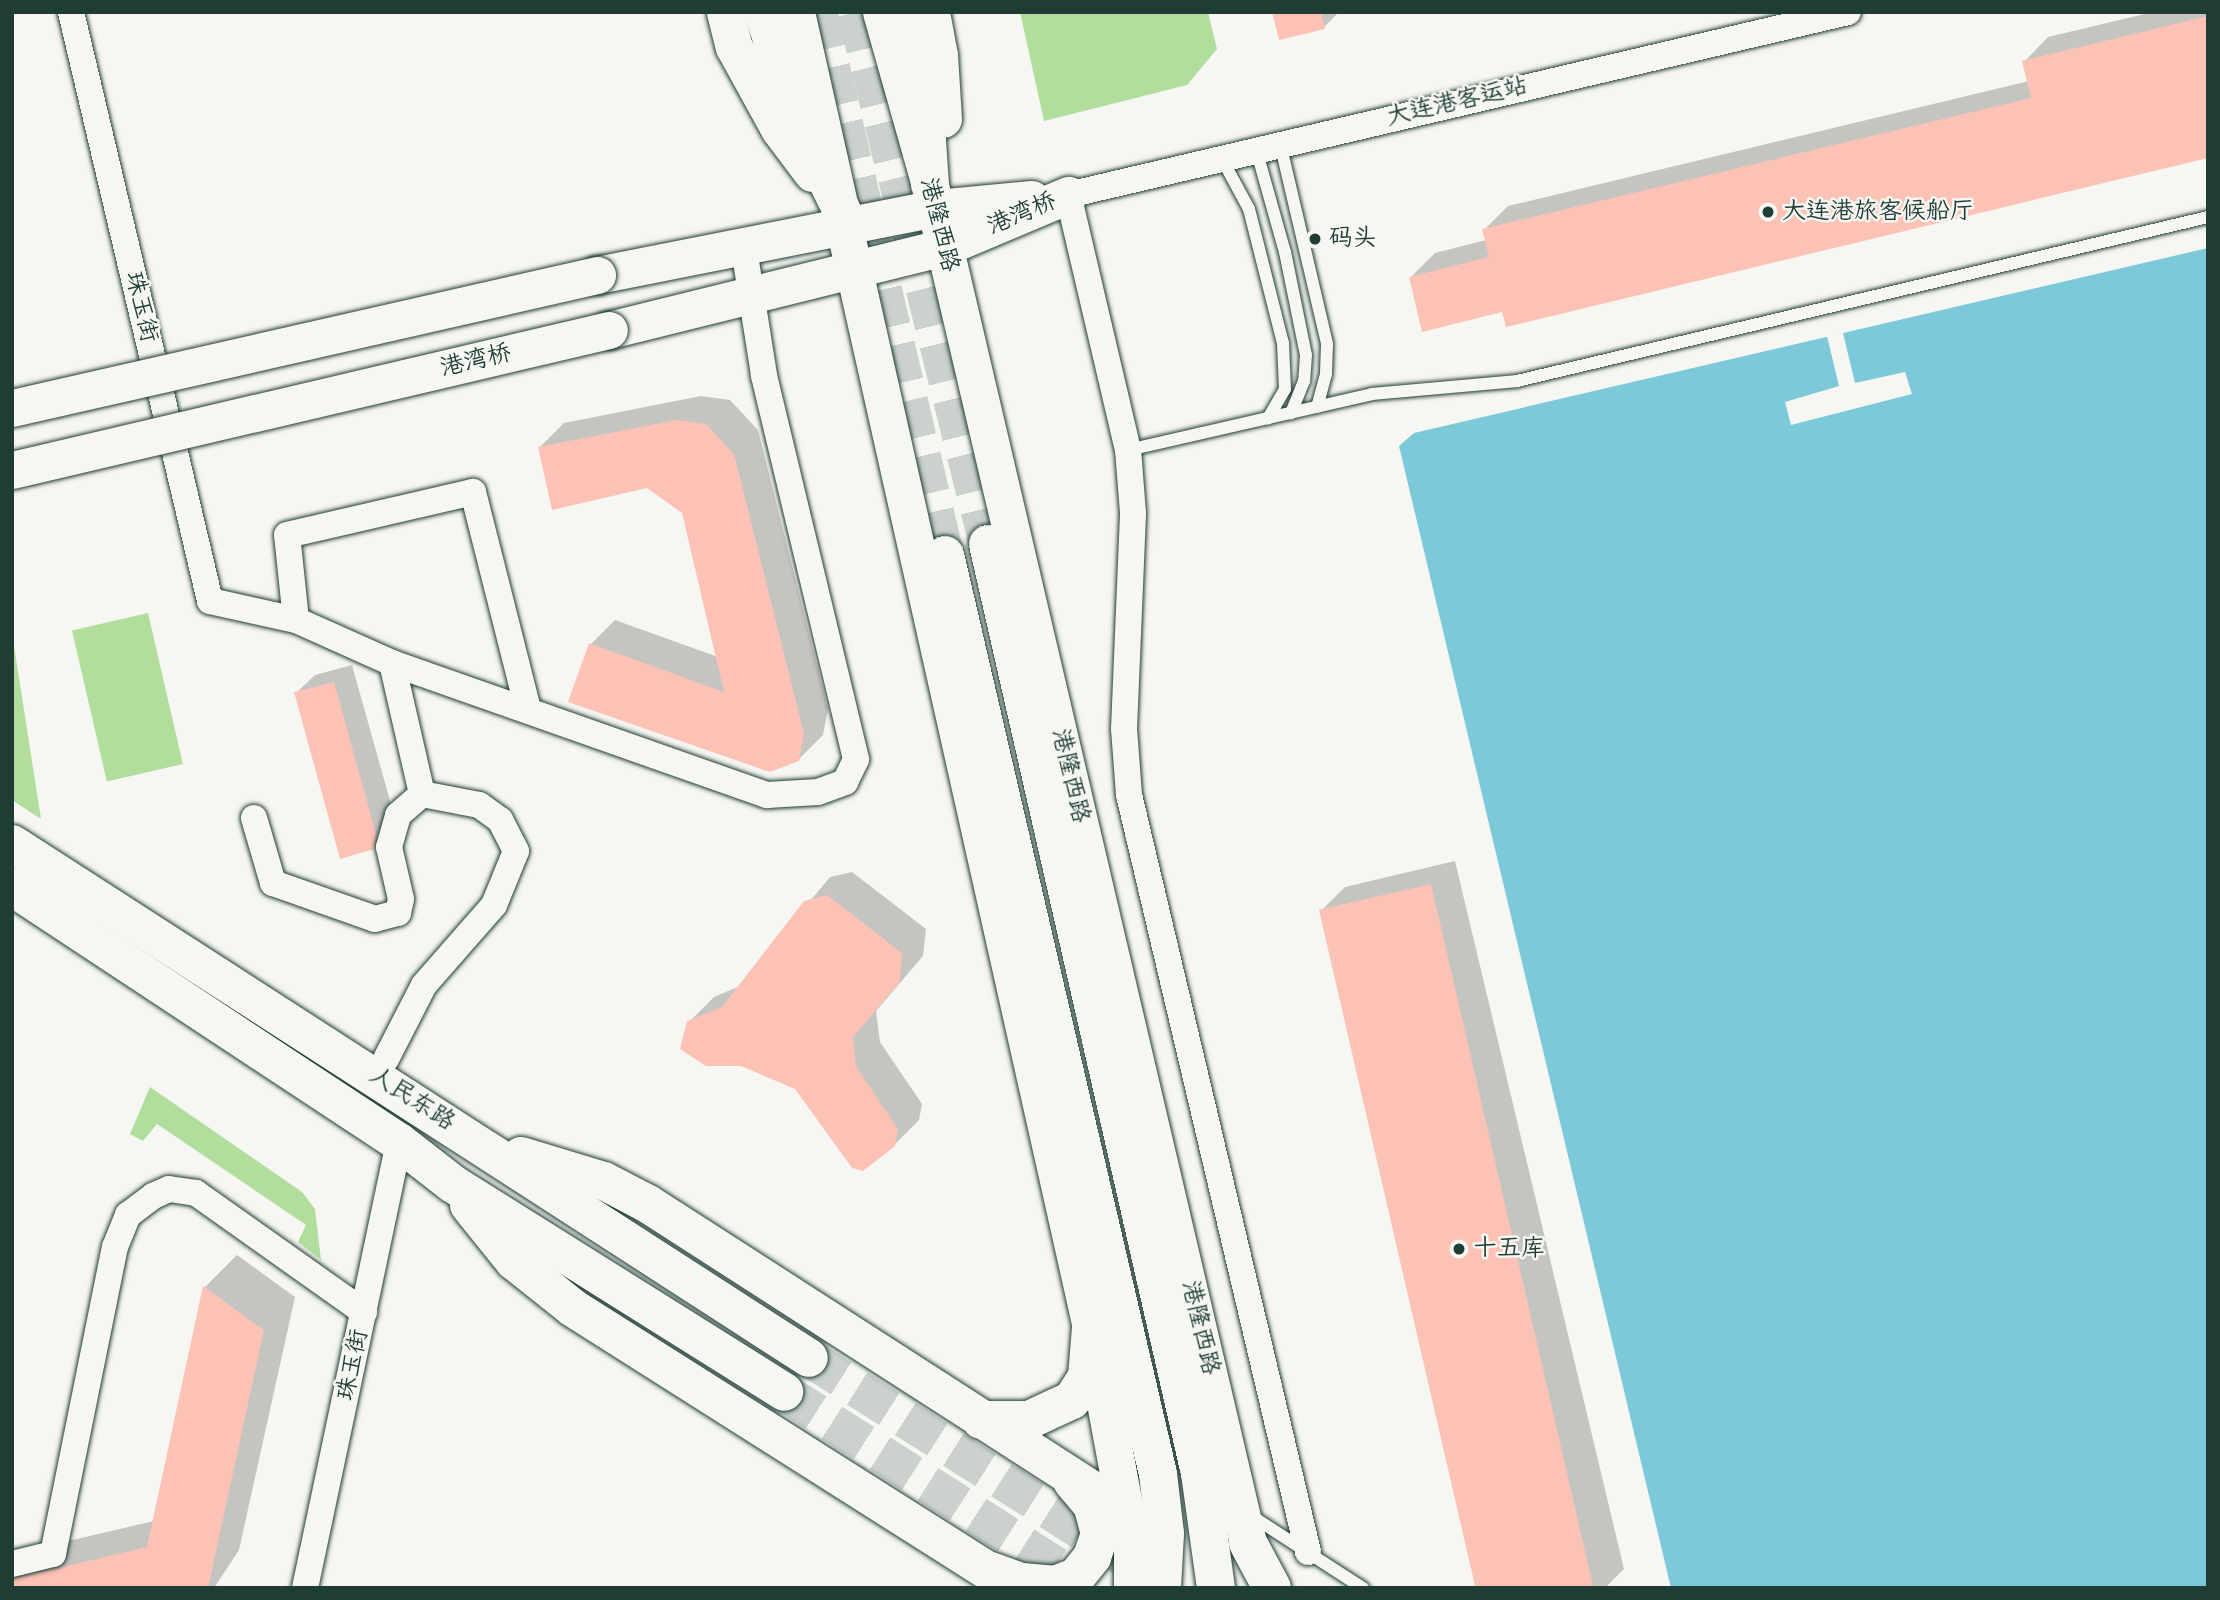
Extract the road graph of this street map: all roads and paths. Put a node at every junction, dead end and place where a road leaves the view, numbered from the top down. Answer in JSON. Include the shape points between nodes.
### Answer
{"nodes":[{"id":1,"x":71,"y":12,"type":"edge"},
{"id":2,"x":725,"y":12,"type":"edge"},
{"id":3,"x":763,"y":12,"type":"edge"},
{"id":4,"x":796,"y":12,"type":"edge"},
{"id":5,"x":881,"y":12,"type":"edge"},
{"id":6,"x":910,"y":12,"type":"edge"},
{"id":7,"x":931,"y":12,"type":"edge"},
{"id":8,"x":1848,"y":12,"type":"edge"},
{"id":9,"x":1268,"y":146,"type":"junction"},
{"id":10,"x":1222,"y":158,"type":"junction"},
{"id":11,"x":1068,"y":195,"type":"junction"},
{"id":12,"x":933,"y":196,"type":"junction"},
{"id":13,"x":2208,"y":218,"type":"edge"},
{"id":14,"x":844,"y":220,"type":"junction"},
{"id":15,"x":743,"y":243,"type":"junction"},
{"id":16,"x":945,"y":247,"type":"junction"},
{"id":17,"x":855,"y":267,"type":"junction"},
{"id":18,"x":754,"y":295,"type":"junction"},
{"id":19,"x":1317,"y":407,"type":"junction"},
{"id":20,"x":12,"y":408,"type":"edge"},
{"id":21,"x":1291,"y":412,"type":"junction"},
{"id":22,"x":1268,"y":418,"type":"junction"},
{"id":23,"x":1128,"y":450,"type":"junction"},
{"id":24,"x":12,"y":470,"type":"edge"},
{"id":25,"x":988,"y":544,"type":"tunnel mouth"},
{"id":26,"x":944,"y":555,"type":"tunnel mouth"},
{"id":27,"x":296,"y":621,"type":"junction"},
{"id":28,"x":392,"y":663,"type":"junction"},
{"id":29,"x":528,"y":710,"type":"junction"},
{"id":30,"x":422,"y":794,"type":"junction"},
{"id":31,"x":254,"y":818,"type":"dead end"},
{"id":32,"x":12,"y":844,"type":"edge"},
{"id":33,"x":12,"y":887,"type":"edge"},
{"id":34,"x":386,"y":1059,"type":"dead end"},
{"id":35,"x":399,"y":1142,"type":"junction"},
{"id":36,"x":488,"y":1147,"type":"junction"},
{"id":37,"x":453,"y":1184,"type":"junction"},
{"id":38,"x":364,"y":1312,"type":"junction"},
{"id":39,"x":1091,"y":1327,"type":"junction"},
{"id":40,"x":809,"y":1357,"type":"tunnel mouth"},
{"id":41,"x":784,"y":1392,"type":"tunnel mouth"},
{"id":42,"x":981,"y":1420,"type":"junction"},
{"id":43,"x":1067,"y":1474,"type":"junction"},
{"id":44,"x":1125,"y":1511,"type":"junction"},
{"id":45,"x":1233,"y":1526,"type":"junction"},
{"id":46,"x":1308,"y":1552,"type":"junction"},
{"id":47,"x":12,"y":1564,"type":"edge"},
{"id":48,"x":981,"y":1567,"type":"junction"},
{"id":49,"x":305,"y":1588,"type":"edge"},
{"id":50,"x":1015,"y":1588,"type":"edge"},
{"id":51,"x":1133,"y":1588,"type":"edge"},
{"id":52,"x":1162,"y":1588,"type":"edge"},
{"id":53,"x":1216,"y":1588,"type":"edge"},
{"id":54,"x":1250,"y":1588,"type":"edge"},
{"id":55,"x":1272,"y":1588,"type":"edge"},
{"id":56,"x":1363,"y":1588,"type":"edge"}],
"edges":[{"from":1,"to":27,"type":"street","name":"珠玉街","via":[[210,601]]},
{"from":2,"to":14,"type":"main road","via":[[734,47],[779,129]]},
{"from":3,"to":14,"type":"main road","via":[[801,128]]},
{"from":4,"to":14,"type":"main road"},
{"from":5,"to":12,"type":"main road","name":"港隆西路"},
{"from":6,"to":12,"type":"main road","via":[[923,82]]},
{"from":7,"to":12,"type":"main road","via":[[943,123]]},
{"from":8,"to":9,"type":"street","name":"大连港客运站"},
{"from":9,"to":10,"type":"street","name":"大连港客运站"},
{"from":9,"to":19,"type":"lane","via":[[1327,344],[1326,374]]},
{"from":9,"to":21,"type":"lane","via":[[1306,355],[1304,381]]},
{"from":10,"to":11,"type":"street","name":"大连港客运站"},
{"from":10,"to":22,"type":"lane","via":[[1250,209],[1283,343],[1284,389]]},
{"from":11,"to":12,"type":"main road","name":"港湾桥"},
{"from":11,"to":16,"type":"main road","name":"港湾桥"},
{"from":11,"to":23,"type":"street"},
{"from":12,"to":14,"type":"main road","name":"港湾桥"},
{"from":12,"to":16,"type":"main road","name":"港隆西路"},
{"from":13,"to":19,"type":"lane","via":[[1517,381],[1372,394]]},
{"from":14,"to":15,"type":"main road","name":"港湾桥"},
{"from":14,"to":17,"type":"main road"},
{"from":15,"to":18,"type":"street"},
{"from":15,"to":20,"type":"main road","name":"港湾桥","bridge":true},
{"from":16,"to":17,"type":"main road","name":"港湾桥"},
{"from":16,"to":45,"type":"main road","name":"港隆西路","via":[[1230,1455],[1224,1496]]},
{"from":17,"to":18,"type":"main road","name":"港湾桥"},
{"from":17,"to":39,"type":"main road"},
{"from":18,"to":24,"type":"main road","name":"港湾桥","bridge":true},
{"from":18,"to":29,"type":"street","via":[[764,375],[856,759],[845,782],[818,792],[767,795]]},
{"from":19,"to":21,"type":"lane"},
{"from":21,"to":22,"type":"lane"},
{"from":22,"to":23,"type":"lane"},
{"from":23,"to":46,"type":"street","via":[[1133,513],[1124,729],[1129,795]]},
{"from":25,"to":45,"type":"main road"},
{"from":26,"to":52,"type":"main road","via":[[1158,1474],[1165,1534]]},
{"from":27,"to":28,"type":"street"},
{"from":27,"to":29,"type":"street","via":[[287,535],[473,492]]},
{"from":28,"to":29,"type":"street"},
{"from":28,"to":30,"type":"street"},
{"from":30,"to":31,"type":"street","via":[[398,815],[389,847],[401,899],[398,913],[375,919],[273,883]]},
{"from":30,"to":34,"type":"street","via":[[480,805],[500,820],[516,851],[494,905],[424,985]]},
{"from":32,"to":36,"type":"main road","name":"人民东路"},
{"from":33,"to":35,"type":"main road","name":"人民东路"},
{"from":35,"to":37,"type":"main road","name":"人民东路"},
{"from":35,"to":38,"type":"street","name":"珠玉街"},
{"from":36,"to":40,"type":"main road","name":"人民东路"},
{"from":36,"to":42,"type":"main road","via":[[565,1167],[648,1204]]},
{"from":37,"to":41,"type":"main road","name":"人民东路"},
{"from":37,"to":48,"type":"main road","via":[[514,1261],[573,1308]]},
{"from":38,"to":47,"type":"street","via":[[196,1193],[169,1189],[153,1196],[128,1215],[115,1247],[53,1554]]},
{"from":38,"to":49,"type":"street","name":"珠玉街"},
{"from":39,"to":42,"type":"main road","via":[[1087,1377],[1072,1400],[1028,1420]]},
{"from":39,"to":44,"type":"main road"},
{"from":42,"to":43,"type":"main road"},
{"from":43,"to":44,"type":"main road"},
{"from":43,"to":48,"type":"main road","via":[[1092,1505],[1100,1534],[1076,1577],[1054,1585],[1022,1582]]},
{"from":44,"to":51,"type":"main road","via":[[1133,1530]]},
{"from":45,"to":46,"type":"lane"},
{"from":45,"to":53,"type":"main road"},
{"from":45,"to":54,"type":"main road"},
{"from":45,"to":55,"type":"main road"},
{"from":46,"to":56,"type":"lane"},
{"from":48,"to":50,"type":"main road"}]}
